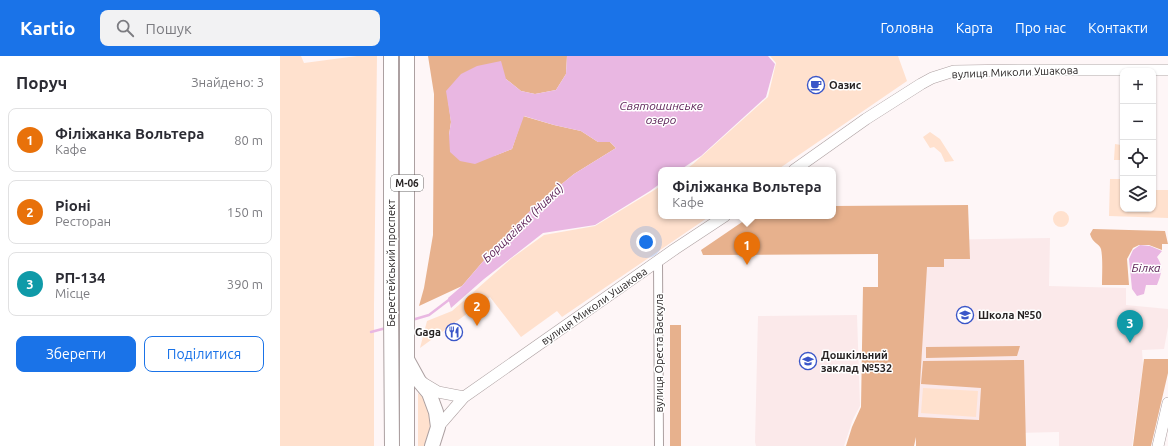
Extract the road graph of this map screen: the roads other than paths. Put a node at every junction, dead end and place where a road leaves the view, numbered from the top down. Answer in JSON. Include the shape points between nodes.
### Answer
{"nodes":[{"id":1,"x":391,"y":56,"type":"edge"},
{"id":2,"x":406,"y":56,"type":"edge"},
{"id":3,"x":1168,"y":70,"type":"edge"},
{"id":4,"x":798,"y":167,"type":"edge"},
{"id":5,"x":721,"y":219,"type":"edge"},
{"id":6,"x":658,"y":261,"type":"junction"},
{"id":7,"x":406,"y":358,"type":"junction"},
{"id":8,"x":419,"y":381,"type":"junction"},
{"id":9,"x":464,"y":397,"type":"junction"},
{"id":10,"x":1168,"y":403,"type":"edge"},
{"id":11,"x":438,"y":427,"type":"junction"},
{"id":12,"x":392,"y":446,"type":"edge"},
{"id":13,"x":407,"y":446,"type":"edge"},
{"id":14,"x":432,"y":446,"type":"edge"},
{"id":15,"x":660,"y":446,"type":"edge"},
{"id":16,"x":1158,"y":446,"type":"edge"}],
"edges":[{"from":1,"to":12,"type":"highway","name":"Берестейський проспект","number":"М-06"},
{"from":2,"to":7,"type":"highway","name":"Берестейський проспект","number":"М-06"},
{"from":3,"to":4,"type":"street","name":"вулиця Миколи Ушакова","via":[[954,72],[921,84]]},
{"from":5,"to":6,"type":"street","name":"вулиця Миколи Ушакова"},
{"from":6,"to":9,"type":"street","name":"вулиця Миколи Ушакова"},
{"from":6,"to":15,"type":"street","name":"вулиця Ореста Васкула"},
{"from":7,"to":8,"type":"highway"},
{"from":7,"to":13,"type":"highway","name":"Берестейський проспект","number":"М-06"},
{"from":8,"to":9,"type":"street","via":[[438,392]]},
{"from":8,"to":11,"type":"highway","via":[[429,393]]},
{"from":9,"to":11,"type":"street","name":"вулиця Миколи Ушакова"},
{"from":10,"to":16,"type":"street"},
{"from":11,"to":14,"type":"highway"}]}
